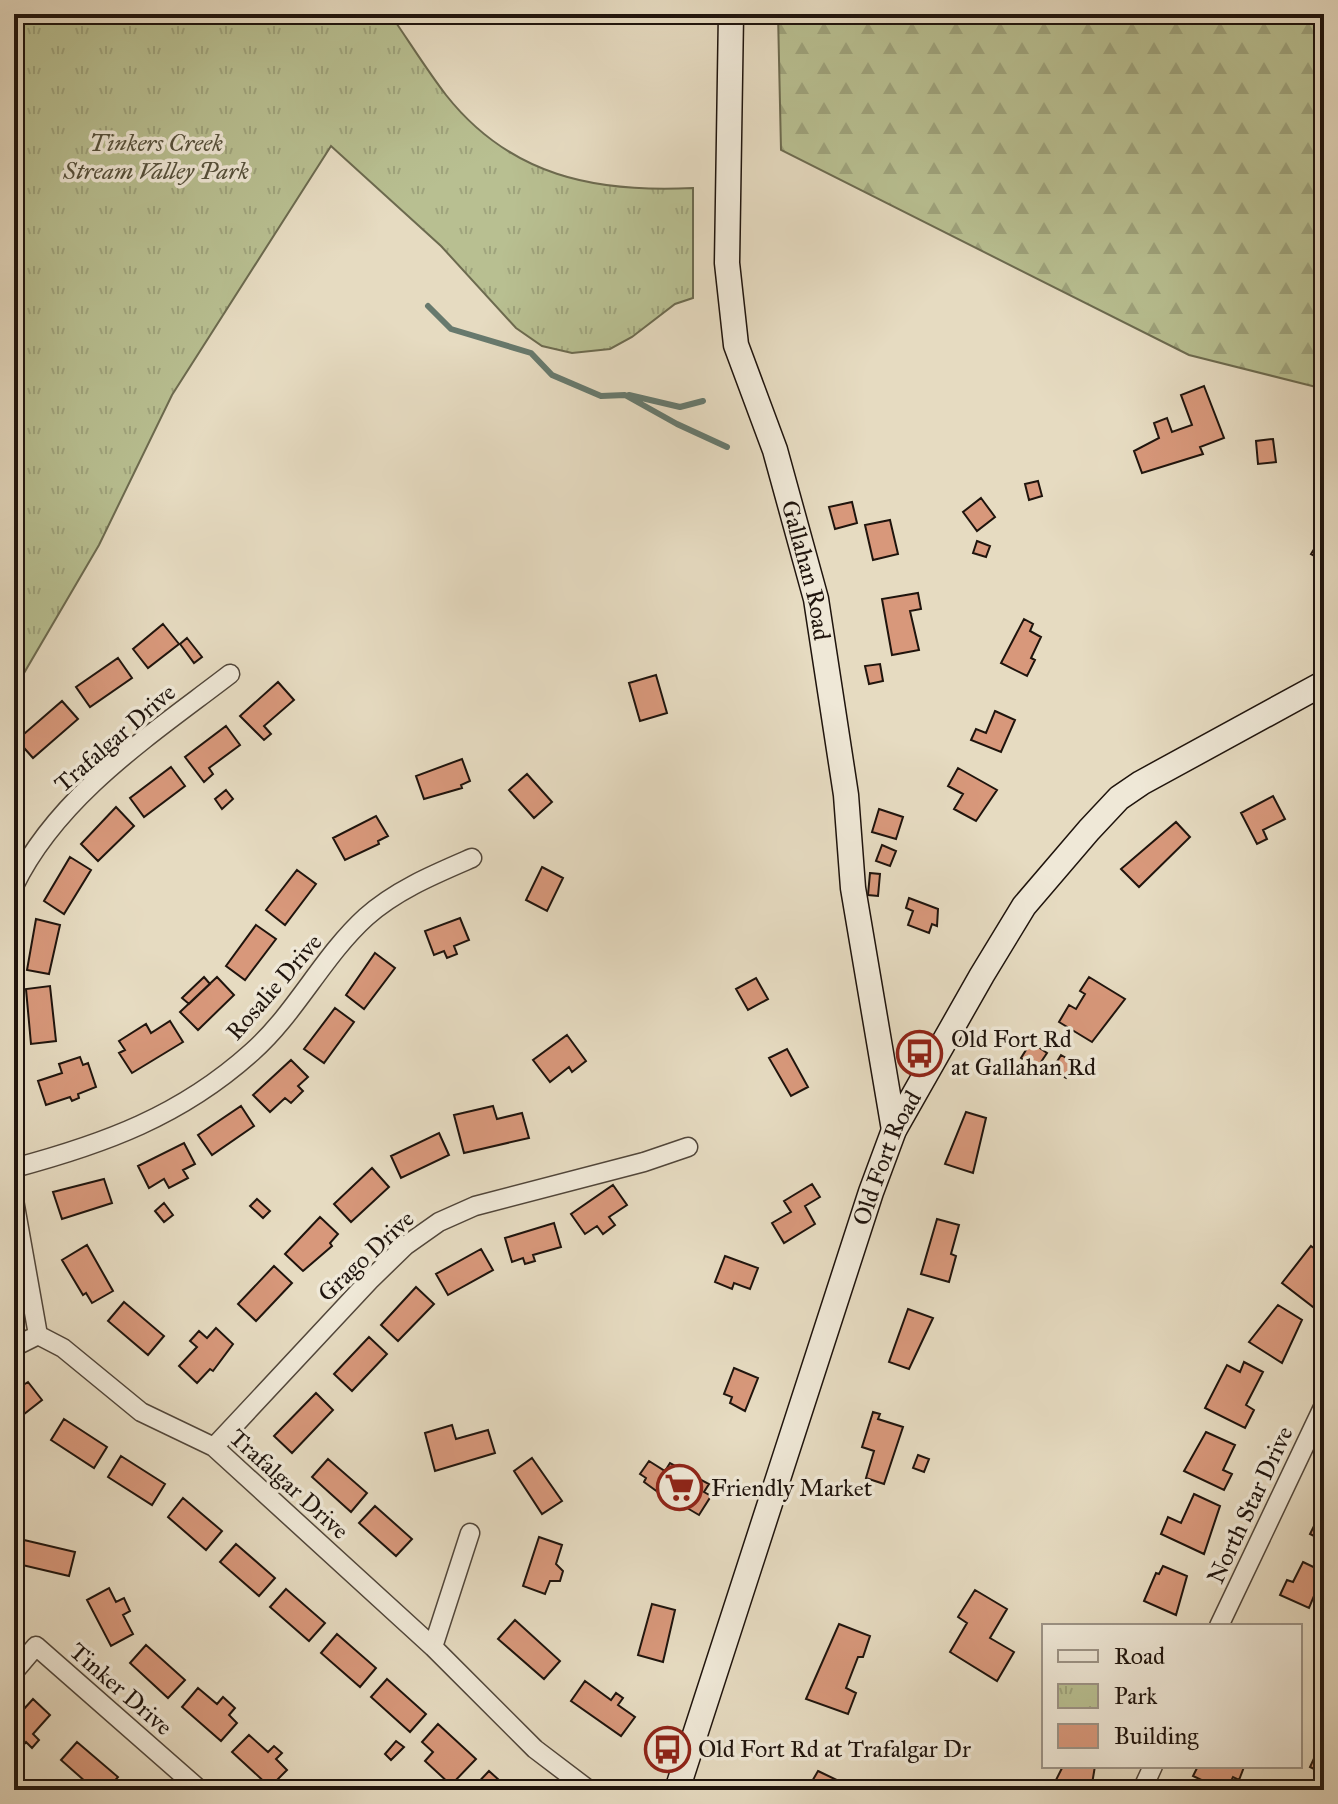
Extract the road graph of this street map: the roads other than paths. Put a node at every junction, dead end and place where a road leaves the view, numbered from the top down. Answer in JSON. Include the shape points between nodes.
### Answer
{"nodes":[{"id":1,"x":731,"y":14,"type":"edge"},
{"id":2,"x":230,"y":674,"type":"dead end"},
{"id":3,"x":1324,"y":683,"type":"edge"},
{"id":4,"x":472,"y":858,"type":"dead end"},
{"id":5,"x":14,"y":886,"type":"edge"},
{"id":6,"x":894,"y":1130,"type":"junction"},
{"id":7,"x":688,"y":1147,"type":"dead end"},
{"id":8,"x":14,"y":1168,"type":"edge"},
{"id":9,"x":14,"y":1200,"type":"edge"},
{"id":10,"x":38,"y":1335,"type":"junction"},
{"id":11,"x":14,"y":1347,"type":"edge"},
{"id":12,"x":1324,"y":1405,"type":"edge"},
{"id":13,"x":214,"y":1447,"type":"junction"},
{"id":14,"x":470,"y":1533,"type":"dead end"},
{"id":15,"x":1220,"y":1624,"type":"edge"},
{"id":16,"x":433,"y":1647,"type":"junction"},
{"id":17,"x":14,"y":1672,"type":"edge"},
{"id":18,"x":1152,"y":1768,"type":"edge"},
{"id":19,"x":200,"y":1790,"type":"edge"},
{"id":20,"x":589,"y":1790,"type":"edge"},
{"id":21,"x":677,"y":1790,"type":"edge"},
{"id":22,"x":1142,"y":1790,"type":"edge"}],
"edges":[{"from":1,"to":6,"type":"main road","name":"Gallahan Road","via":[[727,263],[736,345],[779,464],[816,599],[846,795],[853,888]]},
{"from":2,"to":5,"type":"street","name":"Trafalgar Drive","via":[[94,783],[40,838]]},
{"from":3,"to":6,"type":"main road","name":"Old Fort Road","via":[[1181,759],[1112,806],[1024,906]]},
{"from":4,"to":8,"type":"street","name":"Rosalie Drive","via":[[399,893],[365,918],[254,1051],[186,1101],[96,1146]]},
{"from":6,"to":21,"type":"main road","name":"Old Fort Road"},
{"from":7,"to":13,"type":"street","name":"Grago Drive","via":[[475,1206],[439,1222],[369,1281]]},
{"from":9,"to":10,"type":"street"},
{"from":10,"to":11,"type":"street"},
{"from":10,"to":13,"type":"street","name":"Trafalgar Drive","via":[[63,1348],[141,1412]]},
{"from":12,"to":15,"type":"street","name":"North Star Drive"},
{"from":13,"to":16,"type":"street","name":"Trafalgar Drive"},
{"from":14,"to":16,"type":"street"},
{"from":16,"to":20,"type":"street","name":"Trafalgar Drive","via":[[535,1749]]},
{"from":17,"to":19,"type":"street","name":"Tinker Drive","via":[[36,1646]]},
{"from":18,"to":22,"type":"street"}]}
